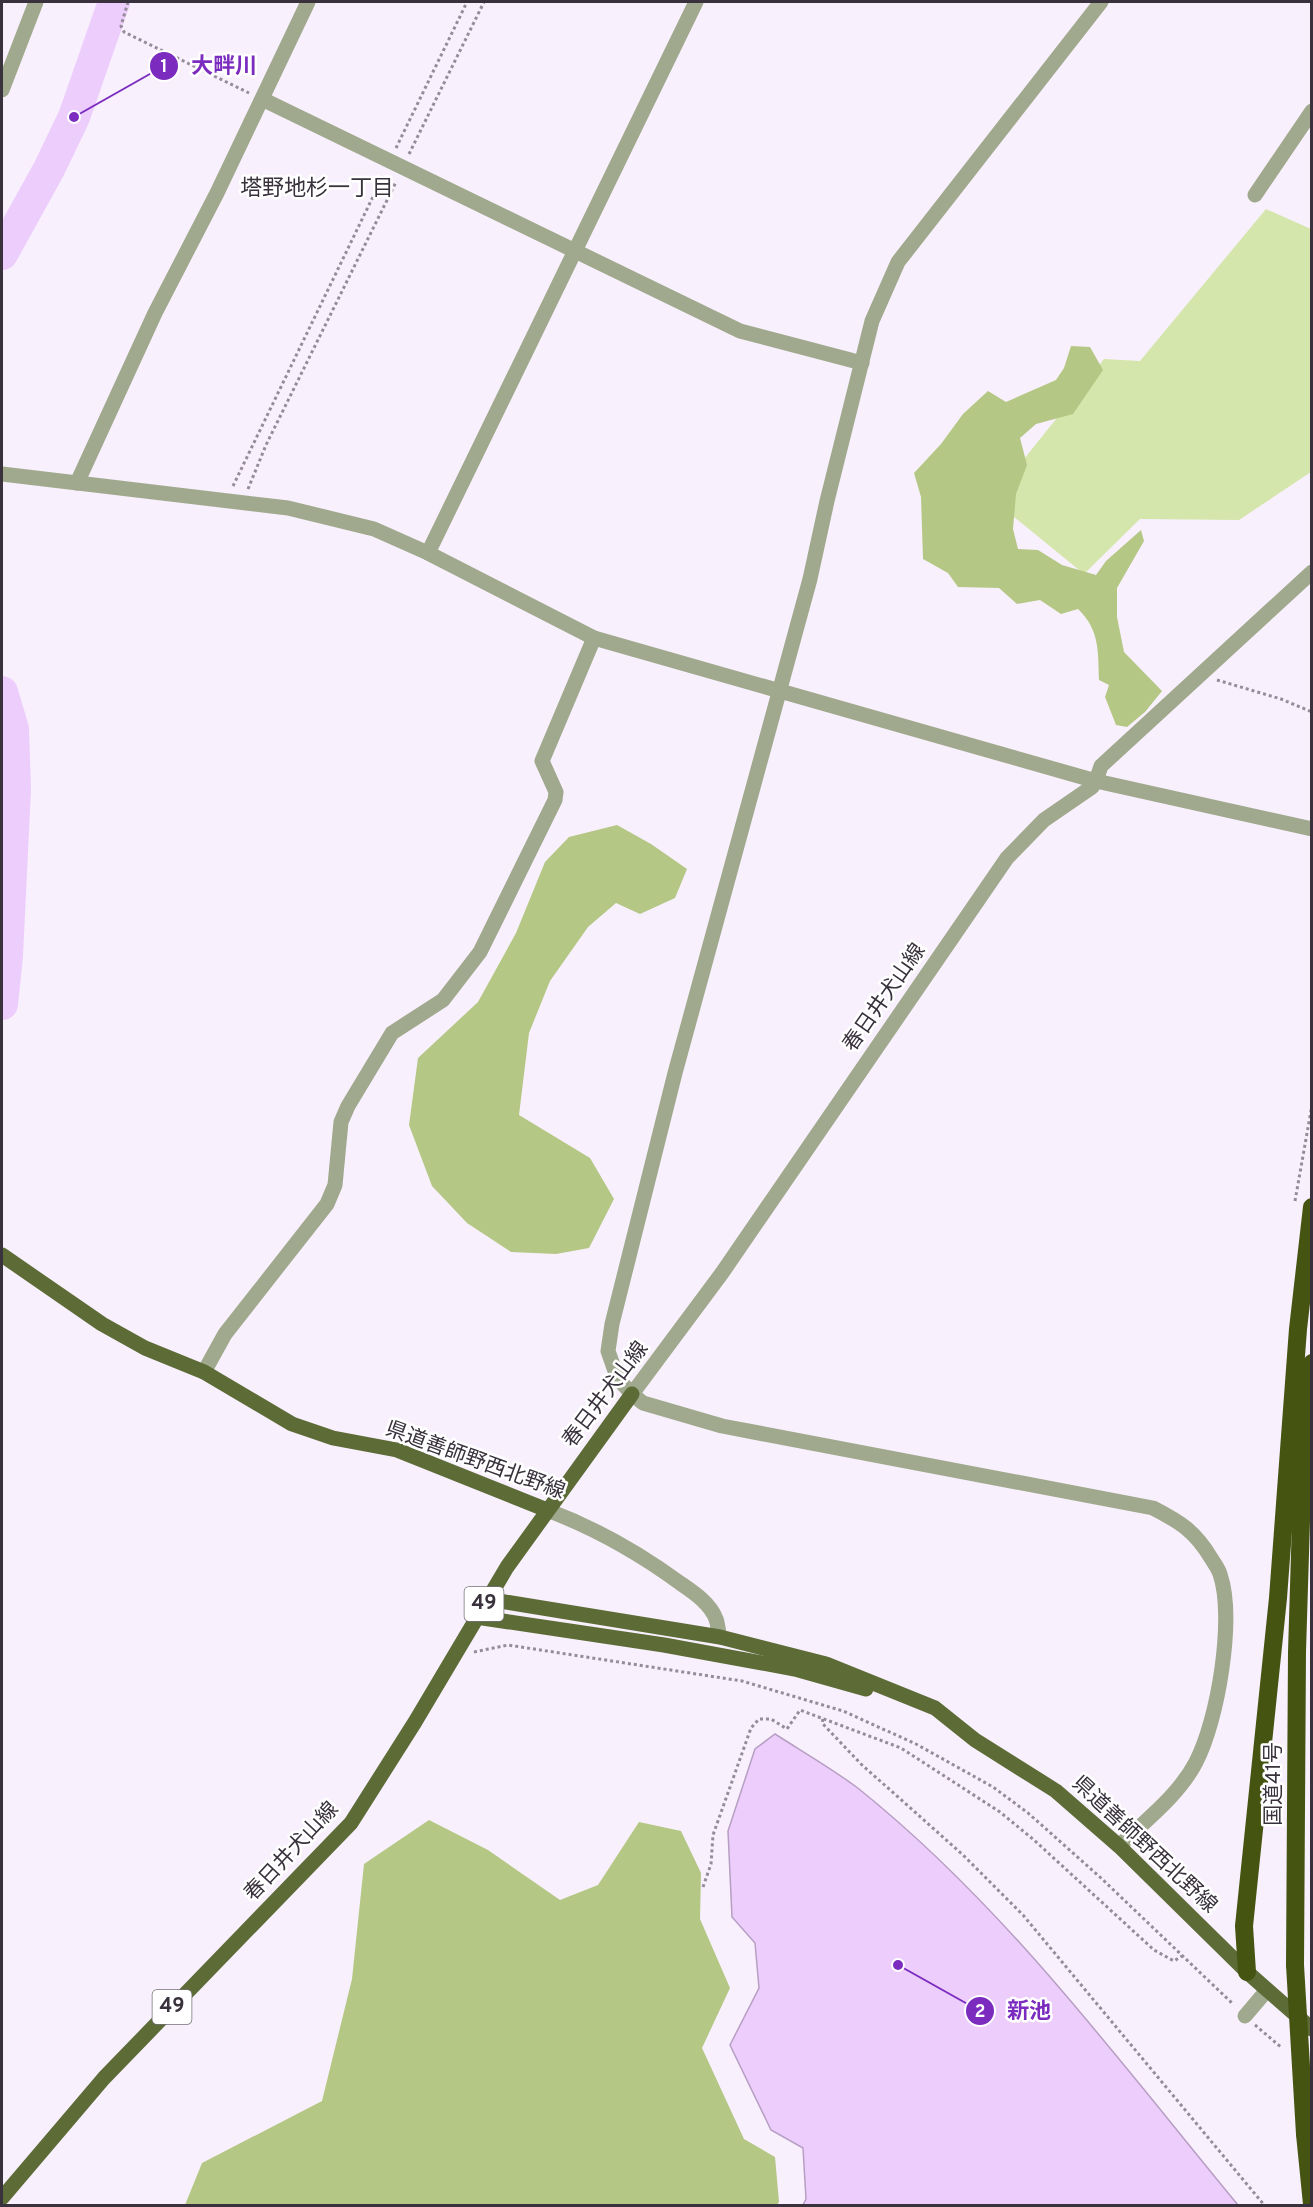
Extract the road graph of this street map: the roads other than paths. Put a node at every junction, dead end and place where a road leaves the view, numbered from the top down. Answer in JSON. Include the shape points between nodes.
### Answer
{"nodes":[{"id":1,"x":36,"y":2,"type":"edge"},
{"id":2,"x":308,"y":2,"type":"edge"},
{"id":3,"x":696,"y":2,"type":"edge"},
{"id":4,"x":1101,"y":2,"type":"edge"},
{"id":5,"x":2,"y":90,"type":"edge"},
{"id":6,"x":262,"y":99,"type":"junction"},
{"id":7,"x":1311,"y":111,"type":"edge"},
{"id":8,"x":1255,"y":195,"type":"dead end"},
{"id":9,"x":574,"y":252,"type":"junction"},
{"id":10,"x":862,"y":363,"type":"junction"},
{"id":11,"x":2,"y":474,"type":"edge"},
{"id":12,"x":77,"y":483,"type":"junction"},
{"id":13,"x":428,"y":553,"type":"junction"},
{"id":14,"x":1311,"y":572,"type":"edge"},
{"id":15,"x":594,"y":638,"type":"junction"},
{"id":16,"x":780,"y":691,"type":"junction"},
{"id":17,"x":1096,"y":781,"type":"junction"},
{"id":18,"x":1311,"y":829,"type":"edge"},
{"id":19,"x":1311,"y":1207,"type":"edge"},
{"id":20,"x":2,"y":1255,"type":"edge"},
{"id":21,"x":1311,"y":1363,"type":"edge"},
{"id":22,"x":204,"y":1372,"type":"junction"},
{"id":23,"x":632,"y":1395,"type":"junction"},
{"id":24,"x":547,"y":1510,"type":"junction"},
{"id":25,"x":487,"y":1599,"type":"junction"},
{"id":26,"x":476,"y":1617,"type":"junction"},
{"id":27,"x":720,"y":1637,"type":"junction"},
{"id":28,"x":935,"y":1708,"type":"junction"},
{"id":29,"x":1119,"y":1846,"type":"junction"},
{"id":30,"x":1247,"y":1972,"type":"junction"},
{"id":31,"x":1267,"y":1990,"type":"junction"},
{"id":32,"x":1245,"y":2016,"type":"road end"},
{"id":33,"x":1311,"y":2029,"type":"edge"},
{"id":34,"x":2,"y":2198,"type":"edge"},
{"id":35,"x":1311,"y":2204,"type":"edge"}],
"edges":[{"from":1,"to":5,"type":"street"},
{"from":2,"to":6,"type":"street"},
{"from":3,"to":9,"type":"street"},
{"from":4,"to":10,"type":"street","via":[[898,262],[872,321]]},
{"from":6,"to":9,"type":"street"},
{"from":6,"to":12,"type":"street","via":[[155,313]]},
{"from":7,"to":8,"type":"street"},
{"from":9,"to":10,"type":"street","via":[[740,331]]},
{"from":9,"to":13,"type":"street"},
{"from":10,"to":16,"type":"street"},
{"from":11,"to":12,"type":"street"},
{"from":12,"to":13,"type":"street","via":[[288,508],[374,529]]},
{"from":13,"to":15,"type":"street"},
{"from":14,"to":17,"type":"street","name":"春日井犬山線","via":[[1101,766]]},
{"from":15,"to":16,"type":"street"},
{"from":15,"to":22,"type":"street","via":[[542,761],[556,792],[555,800],[496,924],[443,1000],[392,1034],[341,1122],[335,1185],[327,1204],[225,1334]]},
{"from":16,"to":17,"type":"street"},
{"from":16,"to":23,"type":"street","via":[[675,1073],[608,1341],[615,1371]]},
{"from":17,"to":18,"type":"street"},
{"from":17,"to":23,"type":"street","name":"春日井犬山線","number":"49","via":[[1044,820],[1007,858],[722,1273]]},
{"from":19,"to":30,"type":"highway","via":[[1278,1598],[1244,1926]]},
{"from":20,"to":22,"type":"main road","name":"県道善師野西北野線","via":[[102,1324],[145,1348]]},
{"from":21,"to":35,"type":"highway","name":"国道41号","bridge":true,"via":[[1297,1652],[1295,1965]]},
{"from":22,"to":24,"type":"main road","name":"県道善師野西北野線","via":[[292,1424],[333,1438],[397,1450]]},
{"from":23,"to":24,"type":"main road","name":"春日井犬山線","number":"49"},
{"from":23,"to":29,"type":"street","via":[[643,1403],[722,1426],[1153,1508],[1192,1532],[1220,1573],[1226,1607],[1220,1687],[1211,1727],[1196,1763],[1175,1792]]},
{"from":24,"to":25,"type":"main road","name":"春日井犬山線","number":"49"},
{"from":24,"to":27,"type":"street","name":"県道善師野西北野線","via":[[604,1534],[699,1597],[716,1617]]},
{"from":25,"to":26,"type":"main road","name":"春日井犬山線","number":"49"},
{"from":25,"to":27,"type":"main road","name":"県道善師野西北野線"},
{"from":26,"to":28,"type":"main road","name":"県道善師野西北野線","via":[[795,1669]]},
{"from":26,"to":34,"type":"main road","name":"春日井犬山線","number":"49","via":[[351,1823],[104,2078]]},
{"from":27,"to":28,"type":"main road","name":"県道善師野西北野線","via":[[826,1664]]},
{"from":28,"to":29,"type":"main road","name":"県道善師野西北野線","via":[[975,1740],[1056,1791]]},
{"from":29,"to":30,"type":"main road","name":"県道善師野西北野線"},
{"from":30,"to":31,"type":"main road","name":"県道善師野西北野線"},
{"from":31,"to":32,"type":"street"},
{"from":31,"to":33,"type":"main road","name":"県道善師野西北野線"}]}
